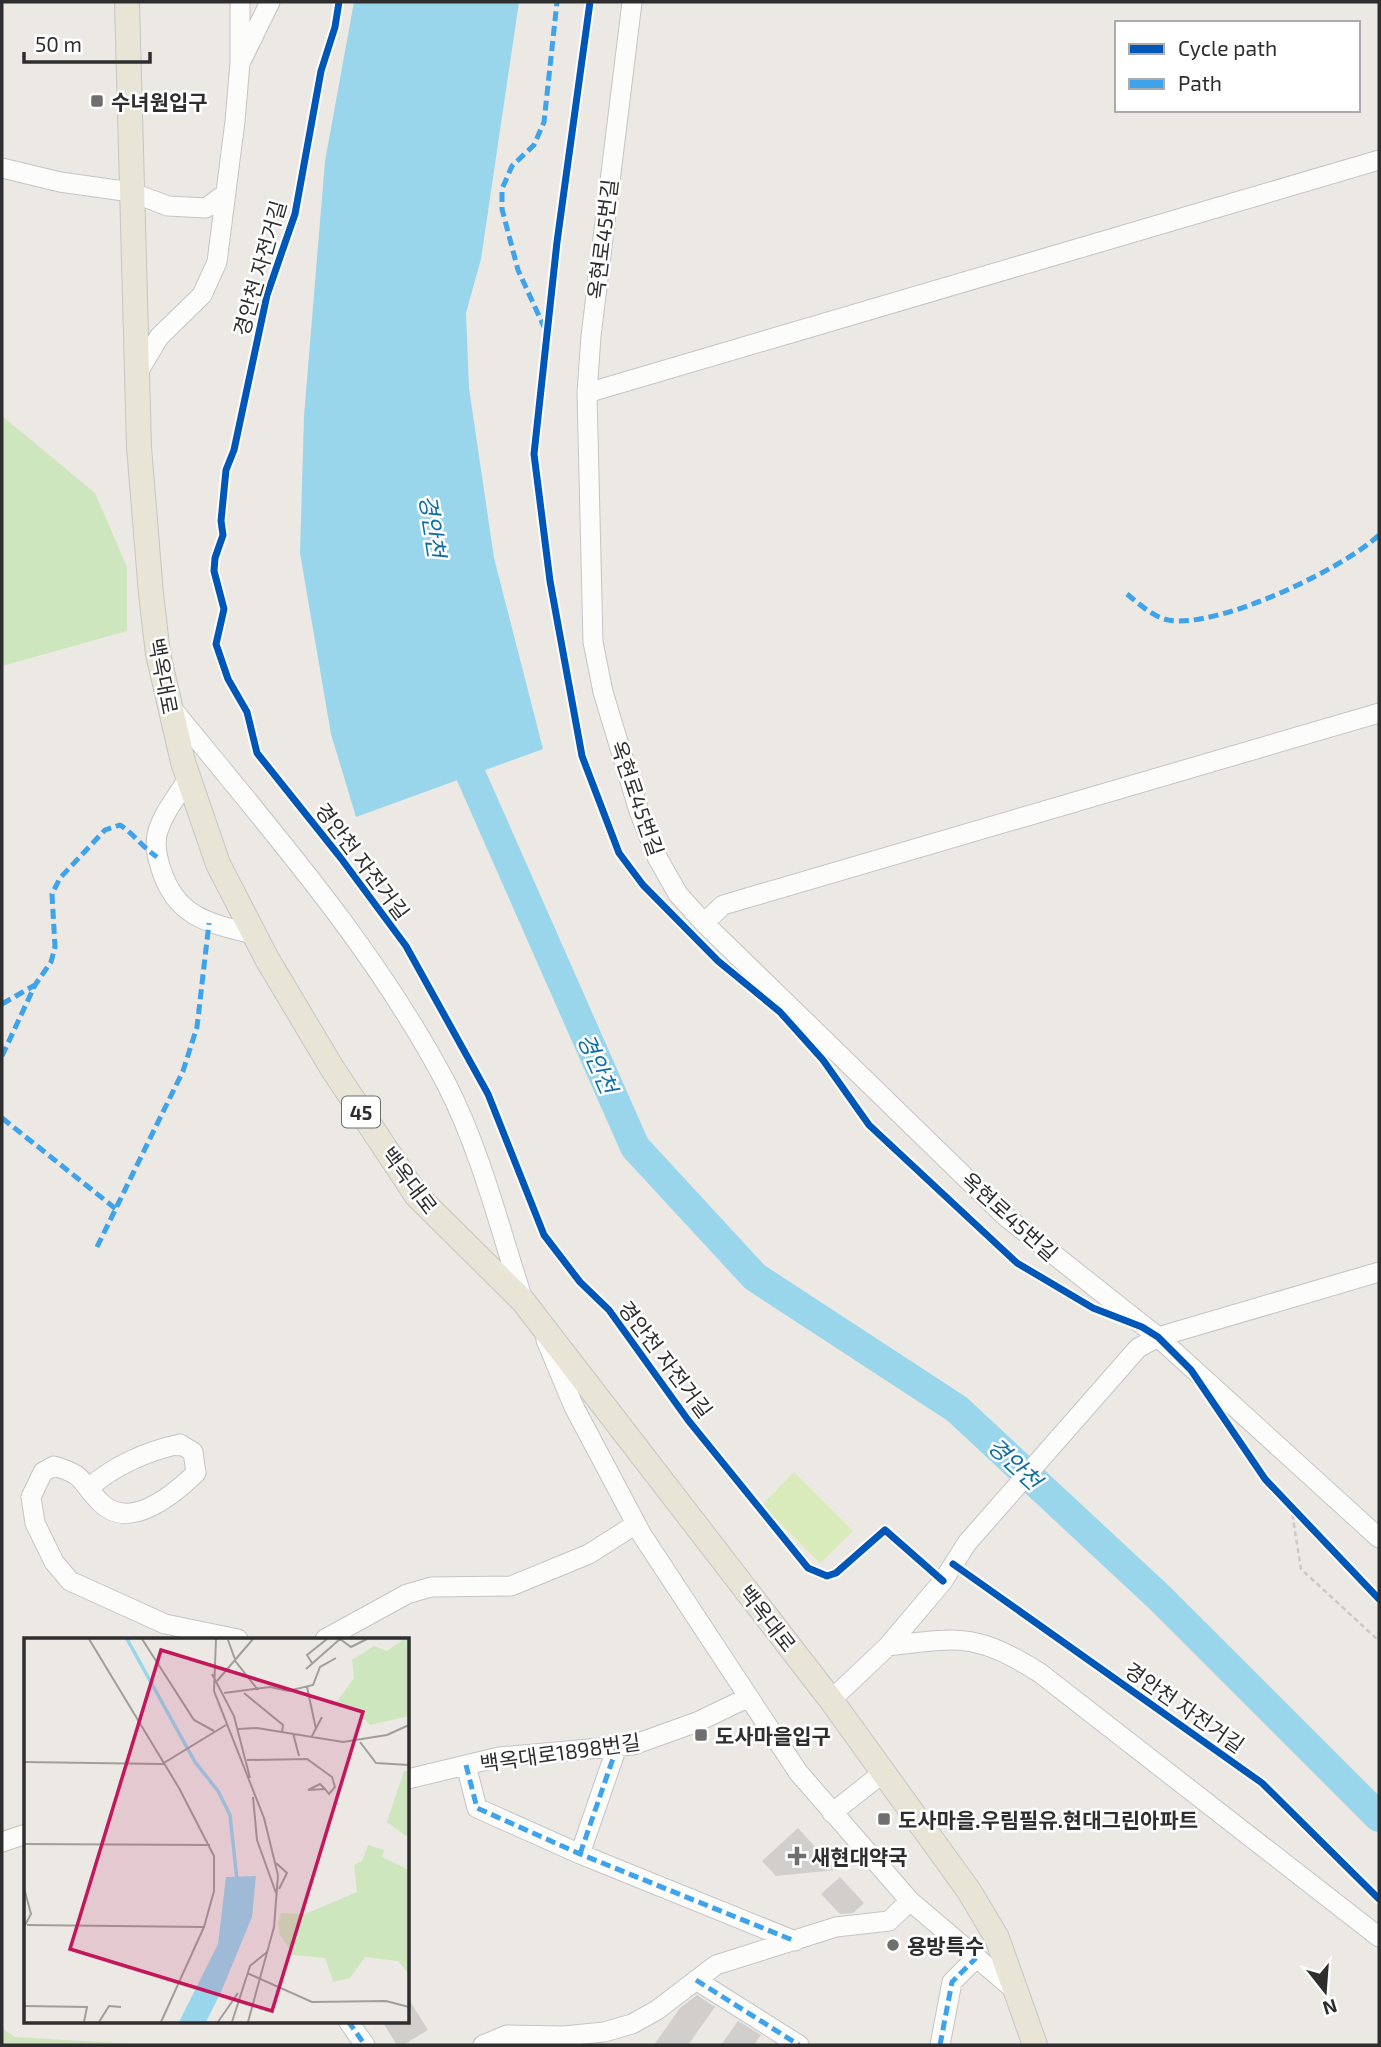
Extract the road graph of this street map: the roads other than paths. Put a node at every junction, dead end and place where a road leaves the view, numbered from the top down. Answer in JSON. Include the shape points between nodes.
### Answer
{"nodes":[{"id":1,"x":127,"y":2,"type":"edge"},
{"id":2,"x":240,"y":2,"type":"edge"},
{"id":3,"x":270,"y":2,"type":"edge"},
{"id":4,"x":632,"y":2,"type":"edge"},
{"id":5,"x":240,"y":63,"type":"junction"},
{"id":6,"x":1379,"y":160,"type":"edge"},
{"id":7,"x":2,"y":169,"type":"edge"},
{"id":8,"x":131,"y":192,"type":"junction"},
{"id":9,"x":226,"y":193,"type":"junction"},
{"id":10,"x":137,"y":374,"type":"junction"},
{"id":11,"x":587,"y":393,"type":"junction"},
{"id":12,"x":169,"y":705,"type":"junction"},
{"id":13,"x":1379,"y":713,"type":"edge"},
{"id":14,"x":188,"y":779,"type":"junction"},
{"id":15,"x":704,"y":923,"type":"junction"},
{"id":16,"x":253,"y":934,"type":"junction"},
{"id":17,"x":1379,"y":1272,"type":"edge"},
{"id":18,"x":530,"y":1310,"type":"junction"},
{"id":19,"x":1158,"y":1337,"type":"junction"},
{"id":20,"x":89,"y":1488,"type":"junction"},
{"id":21,"x":636,"y":1524,"type":"junction"},
{"id":22,"x":1379,"y":1538,"type":"edge"},
{"id":23,"x":233,"y":1638,"type":"edge"},
{"id":24,"x":328,"y":1638,"type":"edge"},
{"id":25,"x":888,"y":1646,"type":"junction"},
{"id":26,"x":747,"y":1698,"type":"junction"},
{"id":27,"x":831,"y":1700,"type":"junction"},
{"id":28,"x":617,"y":1747,"type":"junction"},
{"id":29,"x":466,"y":1765,"type":"junction"},
{"id":30,"x":884,"y":1772,"type":"junction"},
{"id":31,"x":410,"y":1779,"type":"edge"},
{"id":32,"x":832,"y":1813,"type":"junction"},
{"id":33,"x":24,"y":1835,"type":"edge"},
{"id":34,"x":2,"y":1842,"type":"edge"},
{"id":35,"x":580,"y":1854,"type":"junction"},
{"id":36,"x":909,"y":1901,"type":"junction"},
{"id":37,"x":1379,"y":1937,"type":"edge"},
{"id":38,"x":795,"y":1941,"type":"junction"},
{"id":39,"x":976,"y":1958,"type":"junction"},
{"id":40,"x":696,"y":1980,"type":"junction"},
{"id":41,"x":1019,"y":1994,"type":"junction"},
{"id":42,"x":349,"y":2022,"type":"edge"},
{"id":43,"x":365,"y":2045,"type":"edge"},
{"id":44,"x":483,"y":2045,"type":"edge"},
{"id":45,"x":799,"y":2045,"type":"edge"},
{"id":46,"x":940,"y":2045,"type":"edge"},
{"id":47,"x":1035,"y":2045,"type":"edge"}],
"edges":[{"from":1,"to":8,"type":"main road","name":"백옥대로","number":"45"},
{"from":2,"to":5,"type":"street"},
{"from":3,"to":5,"type":"street"},
{"from":4,"to":11,"type":"street","name":"옥현로45번길"},
{"from":5,"to":9,"type":"street"},
{"from":6,"to":11,"type":"street"},
{"from":7,"to":8,"type":"street"},
{"from":8,"to":9,"type":"street","via":[[168,206],[206,208]]},
{"from":8,"to":10,"type":"main road","name":"백옥대로","number":"45"},
{"from":9,"to":10,"type":"street","via":[[216,262],[202,295],[159,337]]},
{"from":10,"to":12,"type":"main road","name":"백옥대로","number":"45","via":[[149,569]]},
{"from":11,"to":15,"type":"street","name":"옥현로45번길","via":[[593,642],[603,692],[657,857],[678,894]]},
{"from":12,"to":14,"type":"main road","name":"백옥대로","number":"45"},
{"from":12,"to":18,"type":"street","via":[[343,921],[422,1042],[466,1128]]},
{"from":13,"to":15,"type":"street","via":[[723,905]]},
{"from":14,"to":16,"type":"main road","name":"백옥대로","number":"45","via":[[218,864]]},
{"from":14,"to":16,"type":"street","via":[[157,835],[157,857],[168,891],[186,910],[209,923]]},
{"from":15,"to":19,"type":"street","name":"옥현로45번길","via":[[1005,1216]]},
{"from":16,"to":18,"type":"main road","name":"백옥대로","number":"45","via":[[332,1068],[417,1196]]},
{"from":17,"to":19,"type":"street"},
{"from":18,"to":21,"type":"street","via":[[574,1407]]},
{"from":18,"to":27,"type":"main road","name":"백옥대로","number":"45"},
{"from":19,"to":22,"type":"street","name":"옥현로45번길"},
{"from":19,"to":25,"type":"street","via":[[1138,1348],[967,1543],[943,1581]]},
{"from":20,"to":20,"type":"street","via":[[102,1476],[162,1448],[180,1444],[193,1452],[196,1473],[176,1492],[135,1513],[119,1514],[100,1503]]},
{"from":20,"to":23,"type":"street","via":[[79,1473],[54,1466],[43,1472],[31,1497],[35,1523],[54,1562],[70,1581],[165,1624]]},
{"from":21,"to":24,"type":"street","via":[[589,1554],[511,1586],[419,1590]]},
{"from":21,"to":26,"type":"street"},
{"from":25,"to":27,"type":"street"},
{"from":25,"to":37,"type":"street","via":[[947,1639],[983,1642],[1006,1652],[1040,1673]]},
{"from":26,"to":28,"type":"street","name":"백옥대로1898번길","via":[[662,1737]]},
{"from":26,"to":32,"type":"street"},
{"from":27,"to":30,"type":"main road","name":"백옥대로","number":"45"},
{"from":28,"to":29,"type":"street","name":"백옥대로1898번길","via":[[531,1753]]},
{"from":28,"to":35,"type":"street"},
{"from":29,"to":31,"type":"street","name":"백옥대로1898번길"},
{"from":29,"to":35,"type":"street","via":[[477,1808]]},
{"from":30,"to":32,"type":"street"},
{"from":30,"to":41,"type":"main road","name":"백옥대로","number":"45","via":[[970,1891],[997,1938]]},
{"from":32,"to":36,"type":"street"},
{"from":33,"to":34,"type":"street"},
{"from":35,"to":38,"type":"street"},
{"from":36,"to":38,"type":"street","via":[[889,1921],[836,1927]]},
{"from":36,"to":39,"type":"street"},
{"from":38,"to":40,"type":"street","via":[[716,1965]]},
{"from":39,"to":41,"type":"street"},
{"from":39,"to":46,"type":"street","via":[[952,1982]]},
{"from":40,"to":44,"type":"street","via":[[632,2024],[564,2036],[507,2035]]},
{"from":40,"to":45,"type":"street"},
{"from":41,"to":47,"type":"main road","name":"백옥대로","number":"45"},
{"from":42,"to":43,"type":"street"}]}
